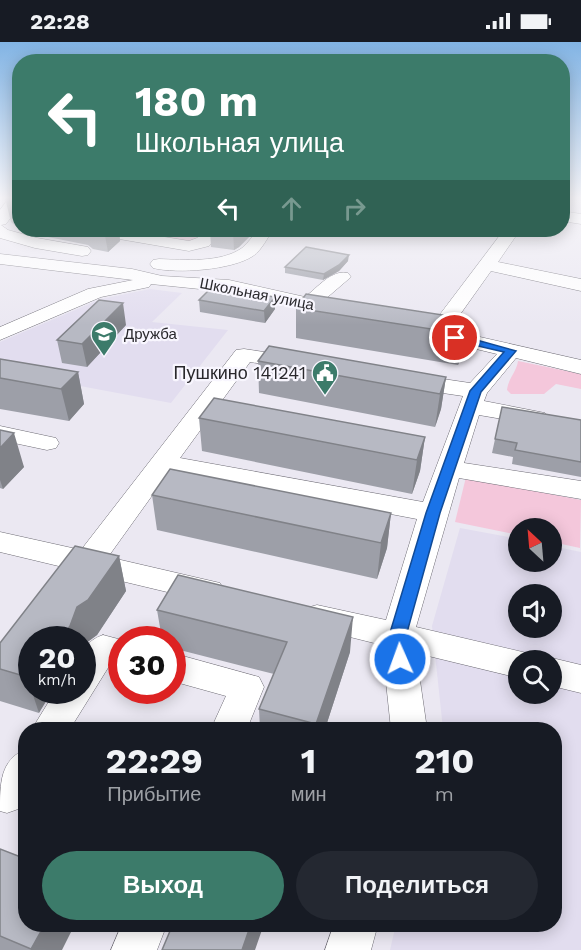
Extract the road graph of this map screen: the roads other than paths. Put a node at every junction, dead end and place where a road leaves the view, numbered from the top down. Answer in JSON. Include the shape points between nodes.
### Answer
{"nodes":[{"id":1,"x":26,"y":240,"type":"edge"},
{"id":2,"x":156,"y":240,"type":"edge"},
{"id":3,"x":205,"y":240,"type":"edge"},
{"id":4,"x":257,"y":240,"type":"edge"},
{"id":5,"x":504,"y":240,"type":"edge"},
{"id":6,"x":0,"y":259,"type":"edge"},
{"id":7,"x":485,"y":264,"type":"junction"},
{"id":8,"x":342,"y":278,"type":"dead end"},
{"id":9,"x":162,"y":280,"type":"junction"},
{"id":10,"x":581,"y":285,"type":"edge"},
{"id":11,"x":308,"y":304,"type":"junction"},
{"id":12,"x":350,"y":314,"type":"edge"},
{"id":13,"x":415,"y":328,"type":"edge"},
{"id":14,"x":437,"y":333,"type":"junction"},
{"id":15,"x":0,"y":334,"type":"edge"},
{"id":16,"x":511,"y":351,"type":"junction"},
{"id":17,"x":314,"y":366,"type":"edge"},
{"id":18,"x":581,"y":367,"type":"edge"},
{"id":19,"x":383,"y":376,"type":"edge"},
{"id":20,"x":473,"y":399,"type":"junction"},
{"id":21,"x":564,"y":423,"type":"edge"},
{"id":22,"x":0,"y":433,"type":"edge"},
{"id":23,"x":47,"y":443,"type":"dead end"},
{"id":24,"x":163,"y":463,"type":"junction"},
{"id":25,"x":448,"y":468,"type":"junction"},
{"id":26,"x":581,"y":490,"type":"edge"},
{"id":27,"x":433,"y":513,"type":"junction"},
{"id":28,"x":0,"y":542,"type":"edge"},
{"id":29,"x":77,"y":560,"type":"junction"},
{"id":30,"x":46,"y":586,"type":"edge"},
{"id":31,"x":234,"y":597,"type":"edge"},
{"id":32,"x":290,"y":611,"type":"edge"},
{"id":33,"x":397,"y":636,"type":"junction"},
{"id":34,"x":108,"y":650,"type":"edge"},
{"id":35,"x":96,"y":657,"type":"edge"},
{"id":36,"x":508,"y":661,"type":"edge"},
{"id":37,"x":186,"y":671,"type":"edge"},
{"id":38,"x":562,"y":674,"type":"edge"},
{"id":39,"x":581,"y":679,"type":"edge"},
{"id":40,"x":66,"y":704,"type":"edge"},
{"id":41,"x":54,"y":722,"type":"edge"},
{"id":42,"x":232,"y":722,"type":"edge"},
{"id":43,"x":408,"y":722,"type":"edge"},
{"id":44,"x":142,"y":932,"type":"edge"},
{"id":45,"x":354,"y":932,"type":"edge"},
{"id":46,"x":134,"y":950,"type":"edge"},
{"id":47,"x":348,"y":950,"type":"edge"}],
"edges":[{"from":1,"to":4,"type":"street","via":[[162,264],[230,258],[249,251]]},
{"from":2,"to":3,"type":"street","via":[[189,246]]},
{"from":5,"to":7,"type":"street"},
{"from":6,"to":9,"type":"street","name":"Школьная улица"},
{"from":7,"to":10,"type":"street"},
{"from":7,"to":14,"type":"street"},
{"from":8,"to":11,"type":"street"},
{"from":9,"to":11,"type":"street","name":"Школьная улица","via":[[229,286]]},
{"from":9,"to":15,"type":"street","via":[[96,293]]},
{"from":11,"to":12,"type":"street","name":"Школьная улица"},
{"from":13,"to":14,"type":"street"},
{"from":14,"to":16,"type":"street"},
{"from":16,"to":18,"type":"street"},
{"from":16,"to":20,"type":"street"},
{"from":17,"to":24,"type":"street","via":[[244,355]]},
{"from":19,"to":20,"type":"street"},
{"from":20,"to":21,"type":"street"},
{"from":20,"to":25,"type":"street"},
{"from":22,"to":23,"type":"street"},
{"from":24,"to":27,"type":"street"},
{"from":24,"to":29,"type":"street"},
{"from":25,"to":26,"type":"street"},
{"from":25,"to":27,"type":"street"},
{"from":27,"to":33,"type":"street"},
{"from":28,"to":29,"type":"street"},
{"from":29,"to":30,"type":"street"},
{"from":29,"to":31,"type":"street"},
{"from":32,"to":33,"type":"street"},
{"from":33,"to":36,"type":"street"},
{"from":33,"to":43,"type":"street"},
{"from":34,"to":35,"type":"street","via":[[102,648]]},
{"from":37,"to":42,"type":"street","via":[[247,687]]},
{"from":38,"to":39,"type":"street"},
{"from":40,"to":41,"type":"street"},
{"from":44,"to":46,"type":"street"},
{"from":45,"to":47,"type":"street"}]}
